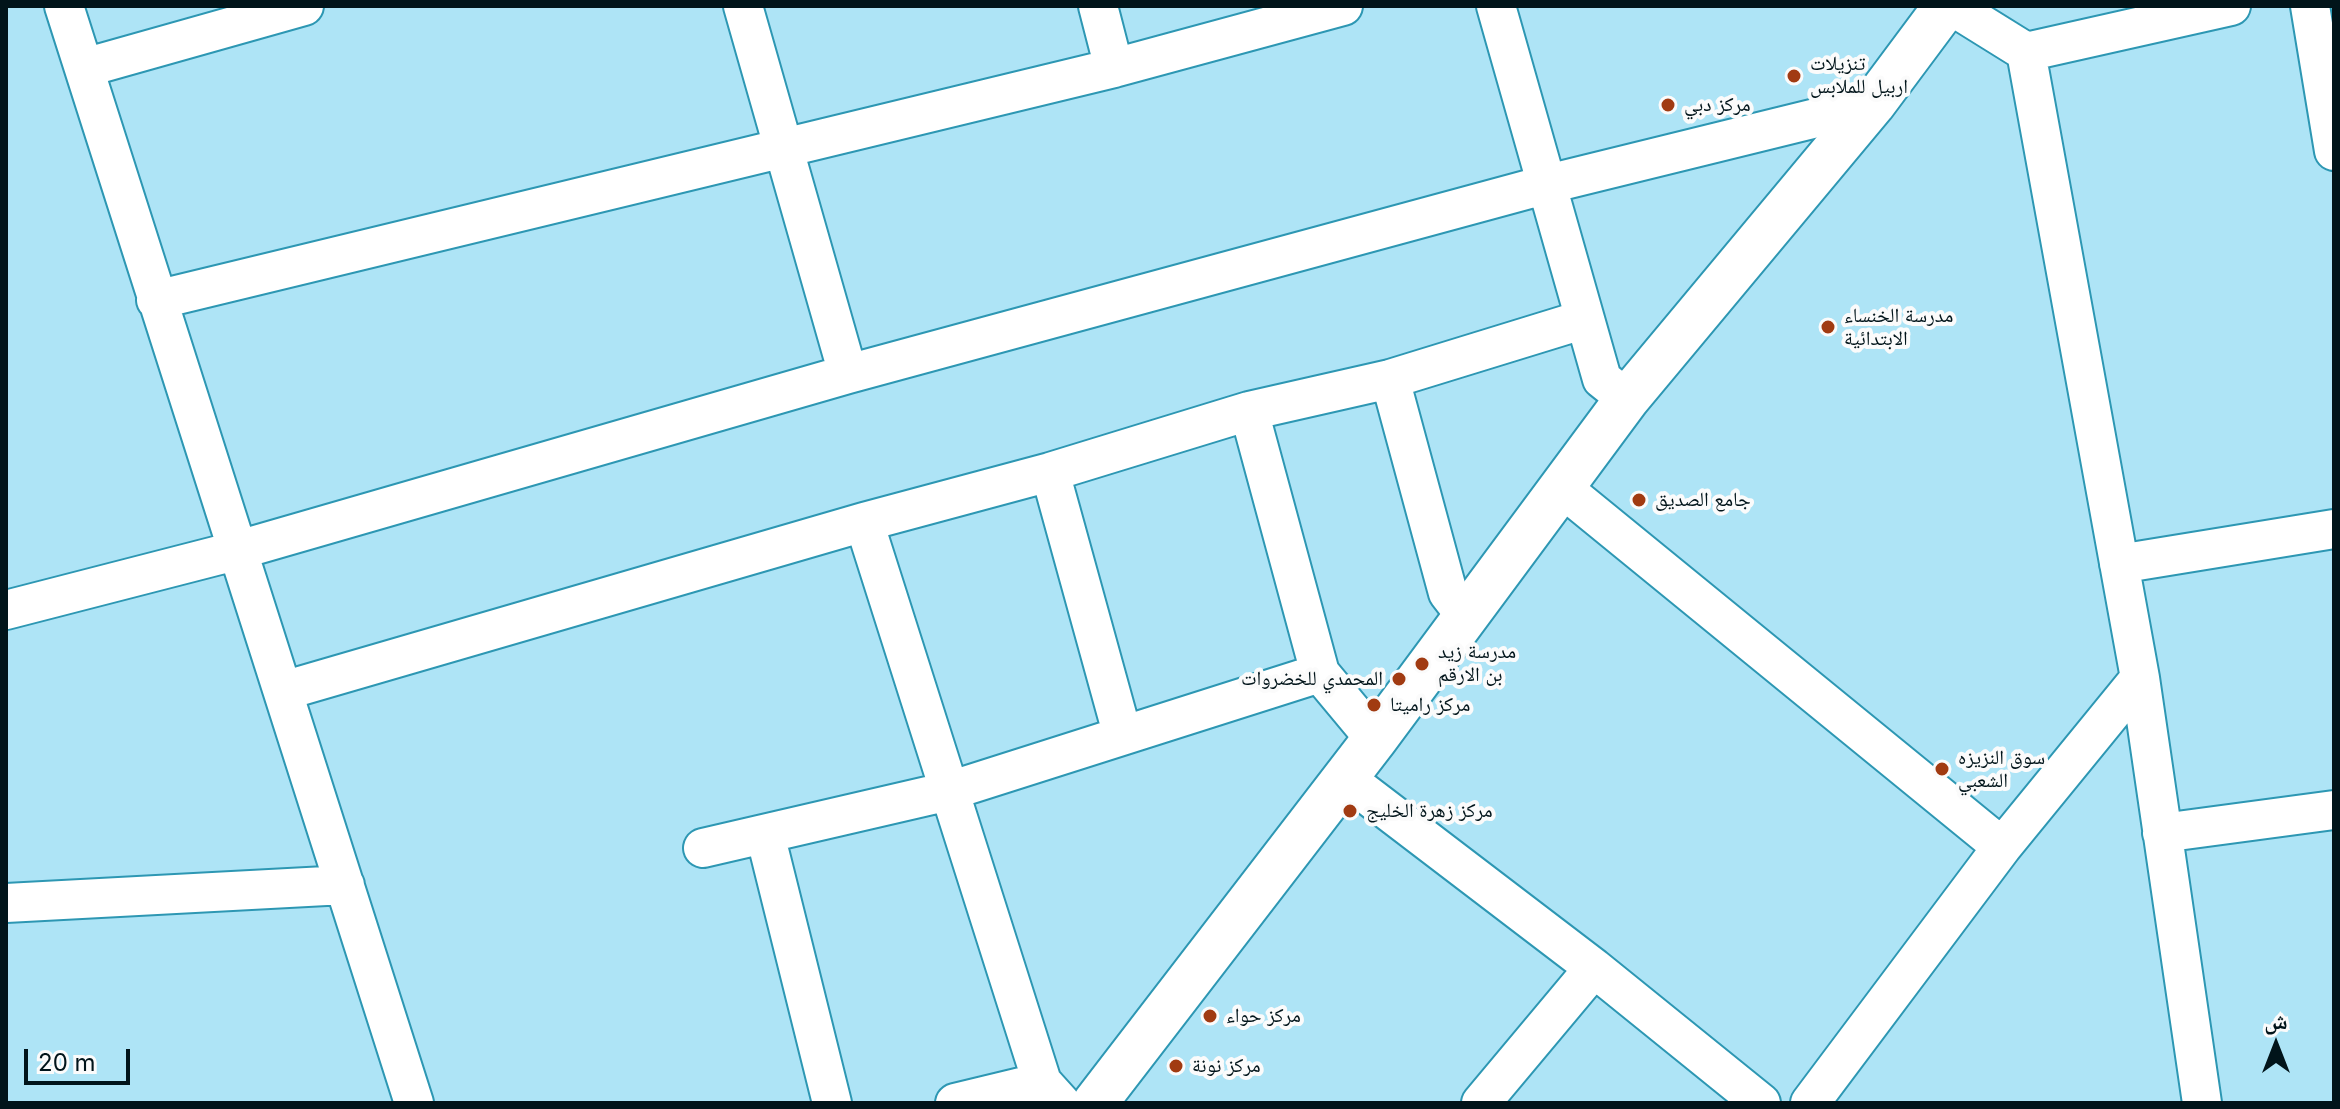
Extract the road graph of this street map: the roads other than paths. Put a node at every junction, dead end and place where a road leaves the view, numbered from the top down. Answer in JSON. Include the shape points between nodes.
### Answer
{"nodes":[{"id":1,"x":64,"y":6,"type":"edge"},
{"id":2,"x":304,"y":6,"type":"edge"},
{"id":3,"x":743,"y":6,"type":"edge"},
{"id":4,"x":1098,"y":6,"type":"edge"},
{"id":5,"x":1343,"y":6,"type":"edge"},
{"id":6,"x":1496,"y":6,"type":"edge"},
{"id":7,"x":1946,"y":6,"type":"edge"},
{"id":8,"x":1952,"y":6,"type":"edge"},
{"id":9,"x":2231,"y":6,"type":"edge"},
{"id":10,"x":2310,"y":6,"type":"edge"},
{"id":11,"x":2026,"y":52,"type":"junction"},
{"id":12,"x":84,"y":68,"type":"junction"},
{"id":13,"x":1114,"y":68,"type":"junction"},
{"id":14,"x":1873,"y":104,"type":"junction"},
{"id":15,"x":785,"y":150,"type":"junction"},
{"id":16,"x":2334,"y":151,"type":"edge"},
{"id":17,"x":1548,"y":184,"type":"junction"},
{"id":18,"x":156,"y":300,"type":"junction"},
{"id":19,"x":1585,"y":319,"type":"junction"},
{"id":20,"x":848,"y":374,"type":"junction"},
{"id":21,"x":1390,"y":379,"type":"junction"},
{"id":22,"x":1627,"y":399,"type":"junction"},
{"id":23,"x":1249,"y":411,"type":"junction"},
{"id":24,"x":1050,"y":472,"type":"junction"},
{"id":25,"x":1561,"y":487,"type":"junction"},
{"id":26,"x":864,"y":522,"type":"junction"},
{"id":27,"x":2334,"y":529,"type":"edge"},
{"id":28,"x":235,"y":551,"type":"junction"},
{"id":29,"x":2119,"y":564,"type":"junction"},
{"id":30,"x":6,"y":610,"type":"edge"},
{"id":31,"x":1465,"y":615,"type":"junction"},
{"id":32,"x":1320,"y":673,"type":"junction"},
{"id":33,"x":2140,"y":678,"type":"junction"},
{"id":34,"x":283,"y":691,"type":"junction"},
{"id":35,"x":1122,"y":733,"type":"junction"},
{"id":36,"x":1375,"y":739,"type":"junction"},
{"id":37,"x":1345,"y":778,"type":"junction"},
{"id":38,"x":949,"y":791,"type":"junction"},
{"id":39,"x":2334,"y":810,"type":"edge"},
{"id":40,"x":2162,"y":833,"type":"junction"},
{"id":41,"x":765,"y":834,"type":"junction"},
{"id":42,"x":2002,"y":847,"type":"junction"},
{"id":43,"x":703,"y":848,"type":"dead end"},
{"id":44,"x":345,"y":885,"type":"junction"},
{"id":45,"x":6,"y":903,"type":"edge"},
{"id":46,"x":1594,"y":968,"type":"junction"},
{"id":47,"x":1052,"y":1092,"type":"edge"},
{"id":48,"x":414,"y":1103,"type":"edge"},
{"id":49,"x":832,"y":1103,"type":"edge"},
{"id":50,"x":955,"y":1103,"type":"edge"},
{"id":51,"x":1095,"y":1103,"type":"edge"},
{"id":52,"x":1481,"y":1103,"type":"edge"},
{"id":53,"x":1761,"y":1103,"type":"edge"},
{"id":54,"x":1810,"y":1103,"type":"edge"},
{"id":55,"x":2202,"y":1103,"type":"edge"}],
"edges":[{"from":1,"to":12,"type":"street"},
{"from":2,"to":12,"type":"street"},
{"from":3,"to":15,"type":"street"},
{"from":4,"to":13,"type":"street"},
{"from":5,"to":13,"type":"street"},
{"from":6,"to":17,"type":"street"},
{"from":7,"to":14,"type":"street"},
{"from":8,"to":11,"type":"street"},
{"from":9,"to":11,"type":"street"},
{"from":10,"to":16,"type":"street"},
{"from":11,"to":29,"type":"street"},
{"from":12,"to":18,"type":"street"},
{"from":13,"to":15,"type":"street"},
{"from":14,"to":17,"type":"street"},
{"from":14,"to":22,"type":"street"},
{"from":15,"to":18,"type":"street"},
{"from":15,"to":20,"type":"street"},
{"from":17,"to":19,"type":"street"},
{"from":17,"to":20,"type":"street"},
{"from":18,"to":28,"type":"street"},
{"from":19,"to":21,"type":"street"},
{"from":19,"to":22,"type":"street","via":[[1602,379]]},
{"from":20,"to":28,"type":"street"},
{"from":21,"to":23,"type":"street"},
{"from":21,"to":31,"type":"street","via":[[1448,593]]},
{"from":22,"to":25,"type":"street"},
{"from":23,"to":24,"type":"street"},
{"from":23,"to":32,"type":"street"},
{"from":24,"to":26,"type":"street"},
{"from":24,"to":35,"type":"street"},
{"from":25,"to":31,"type":"street"},
{"from":25,"to":42,"type":"street"},
{"from":26,"to":34,"type":"street"},
{"from":26,"to":38,"type":"street"},
{"from":27,"to":29,"type":"street"},
{"from":28,"to":30,"type":"street"},
{"from":28,"to":34,"type":"street"},
{"from":29,"to":33,"type":"street"},
{"from":31,"to":36,"type":"street"},
{"from":32,"to":35,"type":"street"},
{"from":32,"to":36,"type":"street"},
{"from":33,"to":40,"type":"street"},
{"from":33,"to":42,"type":"street"},
{"from":34,"to":44,"type":"street"},
{"from":35,"to":38,"type":"street"},
{"from":36,"to":37,"type":"street"},
{"from":37,"to":46,"type":"street"},
{"from":37,"to":51,"type":"street"},
{"from":38,"to":41,"type":"street"},
{"from":38,"to":47,"type":"street"},
{"from":39,"to":40,"type":"street"},
{"from":40,"to":55,"type":"street"},
{"from":41,"to":43,"type":"street"},
{"from":41,"to":49,"type":"street"},
{"from":42,"to":54,"type":"street"},
{"from":44,"to":45,"type":"street"},
{"from":44,"to":48,"type":"street"},
{"from":46,"to":52,"type":"street"},
{"from":46,"to":53,"type":"street"},
{"from":47,"to":50,"type":"street"}]}
